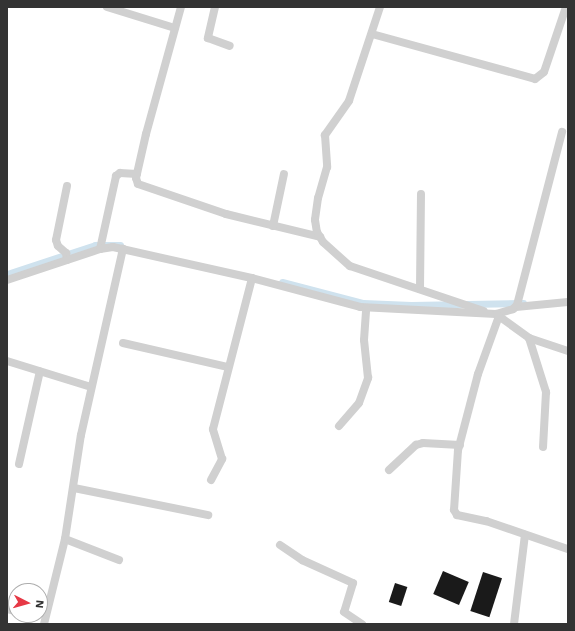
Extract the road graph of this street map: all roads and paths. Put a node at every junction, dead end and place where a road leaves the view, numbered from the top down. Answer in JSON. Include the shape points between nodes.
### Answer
{"nodes":[{"id":1,"x":107,"y":7,"type":"edge"},
{"id":2,"x":181,"y":7,"type":"edge"},
{"id":3,"x":215,"y":7,"type":"edge"},
{"id":4,"x":566,"y":7,"type":"edge"},
{"id":5,"x":378,"y":8,"type":"edge"},
{"id":6,"x":175,"y":28,"type":"junction"},
{"id":7,"x":372,"y":34,"type":"junction"},
{"id":8,"x":230,"y":46,"type":"dead end"},
{"id":9,"x":562,"y":132,"type":"dead end"},
{"id":10,"x":137,"y":174,"type":"junction"},
{"id":11,"x":284,"y":174,"type":"dead end"},
{"id":12,"x":67,"y":186,"type":"dead end"},
{"id":13,"x":421,"y":194,"type":"dead end"},
{"id":14,"x":273,"y":226,"type":"junction"},
{"id":15,"x":320,"y":237,"type":"junction"},
{"id":16,"x":101,"y":245,"type":"junction"},
{"id":17,"x":123,"y":249,"type":"junction"},
{"id":18,"x":67,"y":256,"type":"junction"},
{"id":19,"x":252,"y":278,"type":"junction"},
{"id":20,"x":7,"y":280,"type":"edge"},
{"id":21,"x":420,"y":290,"type":"junction"},
{"id":22,"x":568,"y":302,"type":"edge"},
{"id":23,"x":517,"y":304,"type":"junction"},
{"id":24,"x":366,"y":308,"type":"junction"},
{"id":25,"x":494,"y":314,"type":"junction"},
{"id":26,"x":529,"y":338,"type":"junction"},
{"id":27,"x":123,"y":342,"type":"dead end"},
{"id":28,"x":568,"y":351,"type":"edge"},
{"id":29,"x":7,"y":361,"type":"edge"},
{"id":30,"x":228,"y":367,"type":"junction"},
{"id":31,"x":40,"y":372,"type":"junction"},
{"id":32,"x":91,"y":387,"type":"junction"},
{"id":33,"x":339,"y":426,"type":"dead end"},
{"id":34,"x":460,"y":445,"type":"junction"},
{"id":35,"x":543,"y":447,"type":"dead end"},
{"id":36,"x":19,"y":464,"type":"dead end"},
{"id":37,"x":389,"y":470,"type":"dead end"},
{"id":38,"x":212,"y":480,"type":"dead end"},
{"id":39,"x":74,"y":488,"type":"junction"},
{"id":40,"x":208,"y":515,"type":"dead end"},
{"id":41,"x":525,"y":535,"type":"junction"},
{"id":42,"x":65,"y":539,"type":"junction"},
{"id":43,"x":280,"y":545,"type":"dead end"},
{"id":44,"x":568,"y":549,"type":"edge"},
{"id":45,"x":119,"y":560,"type":"dead end"},
{"id":46,"x":48,"y":600,"type":"edge"},
{"id":47,"x":362,"y":624,"type":"edge"},
{"id":48,"x":514,"y":624,"type":"edge"}],
"edges":[{"from":1,"to":6,"type":"street"},
{"from":2,"to":6,"type":"street"},
{"from":3,"to":8,"type":"street","via":[[208,38]]},
{"from":4,"to":7,"type":"street","via":[[544,72],[535,79]]},
{"from":5,"to":7,"type":"street"},
{"from":6,"to":10,"type":"street"},
{"from":7,"to":15,"type":"street","via":[[349,101],[325,135],[327,167],[315,220]]},
{"from":9,"to":23,"type":"street"},
{"from":10,"to":14,"type":"street","via":[[138,184],[226,214]]},
{"from":10,"to":16,"type":"street","via":[[120,173],[116,176]]},
{"from":11,"to":14,"type":"street"},
{"from":12,"to":18,"type":"street","via":[[56,240]]},
{"from":13,"to":21,"type":"street"},
{"from":14,"to":15,"type":"street"},
{"from":15,"to":21,"type":"street","via":[[350,266]]},
{"from":16,"to":17,"type":"street"},
{"from":16,"to":18,"type":"street"},
{"from":17,"to":19,"type":"street"},
{"from":17,"to":32,"type":"street"},
{"from":18,"to":20,"type":"street"},
{"from":19,"to":24,"type":"street"},
{"from":19,"to":30,"type":"street"},
{"from":21,"to":25,"type":"street"},
{"from":22,"to":23,"type":"street"},
{"from":23,"to":25,"type":"street"},
{"from":24,"to":25,"type":"street"},
{"from":24,"to":33,"type":"street","via":[[364,340],[368,378],[359,403]]},
{"from":25,"to":26,"type":"street"},
{"from":25,"to":34,"type":"street"},
{"from":26,"to":28,"type":"street"},
{"from":26,"to":35,"type":"street","via":[[546,392]]},
{"from":27,"to":30,"type":"street"},
{"from":29,"to":31,"type":"street"},
{"from":30,"to":38,"type":"street","via":[[213,430],[222,459]]},
{"from":31,"to":32,"type":"street"},
{"from":31,"to":36,"type":"street"},
{"from":32,"to":39,"type":"street"},
{"from":34,"to":37,"type":"street","via":[[416,445]]},
{"from":34,"to":41,"type":"street","via":[[455,513]]},
{"from":39,"to":40,"type":"street"},
{"from":39,"to":42,"type":"street"},
{"from":41,"to":44,"type":"street"},
{"from":41,"to":48,"type":"street"},
{"from":42,"to":45,"type":"street"},
{"from":42,"to":46,"type":"street"},
{"from":43,"to":47,"type":"street","via":[[302,560],[353,583],[344,612]]}]}
